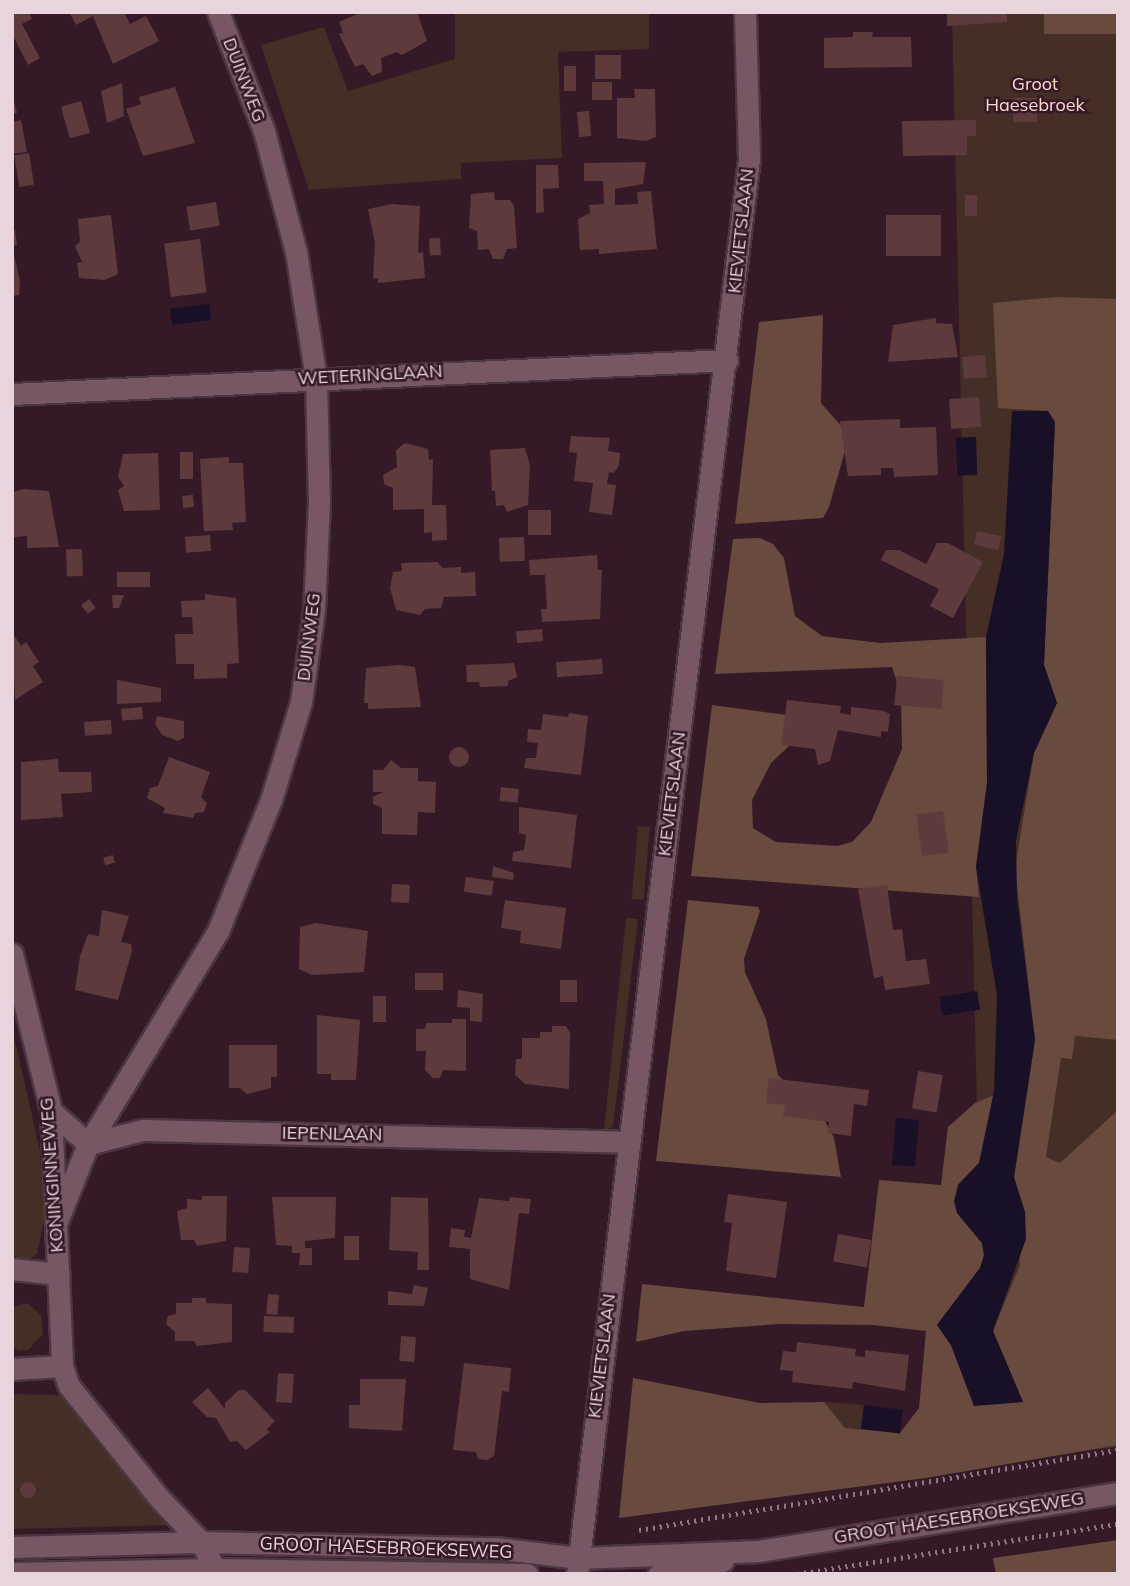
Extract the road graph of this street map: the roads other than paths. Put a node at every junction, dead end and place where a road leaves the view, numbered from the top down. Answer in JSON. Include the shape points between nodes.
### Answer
{"nodes":[{"id":1,"x":218,"y":12,"type":"edge"},
{"id":2,"x":745,"y":12,"type":"edge"},
{"id":3,"x":727,"y":360,"type":"junction"},
{"id":4,"x":316,"y":378,"type":"junction"},
{"id":5,"x":12,"y":394,"type":"edge"},
{"id":6,"x":12,"y":954,"type":"edge"},
{"id":7,"x":51,"y":1111,"type":"junction"},
{"id":8,"x":628,"y":1142,"type":"junction"},
{"id":9,"x":88,"y":1144,"type":"junction"},
{"id":10,"x":58,"y":1219,"type":"junction"},
{"id":11,"x":12,"y":1269,"type":"edge"},
{"id":12,"x":59,"y":1274,"type":"junction"},
{"id":13,"x":62,"y":1366,"type":"junction"},
{"id":14,"x":12,"y":1369,"type":"edge"},
{"id":15,"x":1118,"y":1493,"type":"edge"},
{"id":16,"x":201,"y":1542,"type":"junction"},
{"id":17,"x":12,"y":1547,"type":"edge"},
{"id":18,"x":759,"y":1551,"type":"junction"},
{"id":19,"x":578,"y":1566,"type":"edge"},
{"id":20,"x":215,"y":1569,"type":"junction"},
{"id":21,"x":12,"y":1573,"type":"edge"},
{"id":22,"x":527,"y":1574,"type":"edge"},
{"id":23,"x":659,"y":1574,"type":"edge"}],
"edges":[{"from":1,"to":4,"type":"street","name":"DUINWEG","via":[[264,131],[296,252]]},
{"from":2,"to":3,"type":"street","name":"KIEVIETSLAAN","via":[[749,158]]},
{"from":3,"to":4,"type":"street","name":"WETERINGLAAN"},
{"from":3,"to":8,"type":"street","name":"KIEVIETSLAAN"},
{"from":4,"to":5,"type":"street","name":"WETERINGLAAN"},
{"from":4,"to":9,"type":"street","name":"DUINWEG","via":[[318,529],[314,609],[301,702],[271,800],[218,931]]},
{"from":6,"to":7,"type":"street","name":"KONINGINNEWEG"},
{"from":7,"to":9,"type":"street"},
{"from":7,"to":10,"type":"street","name":"KONINGINNEWEG"},
{"from":8,"to":9,"type":"street","name":"IEPENLAAN","via":[[143,1130]]},
{"from":8,"to":19,"type":"street","name":"KIEVIETSLAAN"},
{"from":9,"to":10,"type":"street","name":"DUINWEG"},
{"from":10,"to":12,"type":"street","name":"KONINGINNEWEG"},
{"from":11,"to":12,"type":"street","name":"KONINGINNEWEG"},
{"from":12,"to":13,"type":"street","name":"KONINGINNEWEG"},
{"from":13,"to":14,"type":"street"},
{"from":13,"to":16,"type":"street","name":"KONINGINNEWEG","via":[[69,1386],[160,1499]]},
{"from":15,"to":18,"type":"street","name":"GROOT HAESEBROEKSEWEG"},
{"from":16,"to":17,"type":"street","name":"GROOT HAESEBROEKSEWEG"},
{"from":16,"to":19,"type":"street","name":"GROOT HAESEBROEKSEWEG","via":[[496,1548]]},
{"from":16,"to":20,"type":"street","name":"KONINGINNEWEG"},
{"from":18,"to":19,"type":"street","name":"GROOT HAESEBROEKSEWEG"},
{"from":18,"to":23,"type":"street","name":"GROOT HAESEBROEKSEWEG","via":[[681,1573]]},
{"from":20,"to":21,"type":"street","name":"GROOT HAESEBROEKSEWEG"},
{"from":20,"to":22,"type":"street","name":"GROOT HAESEBROEKSEWEG"}]}
